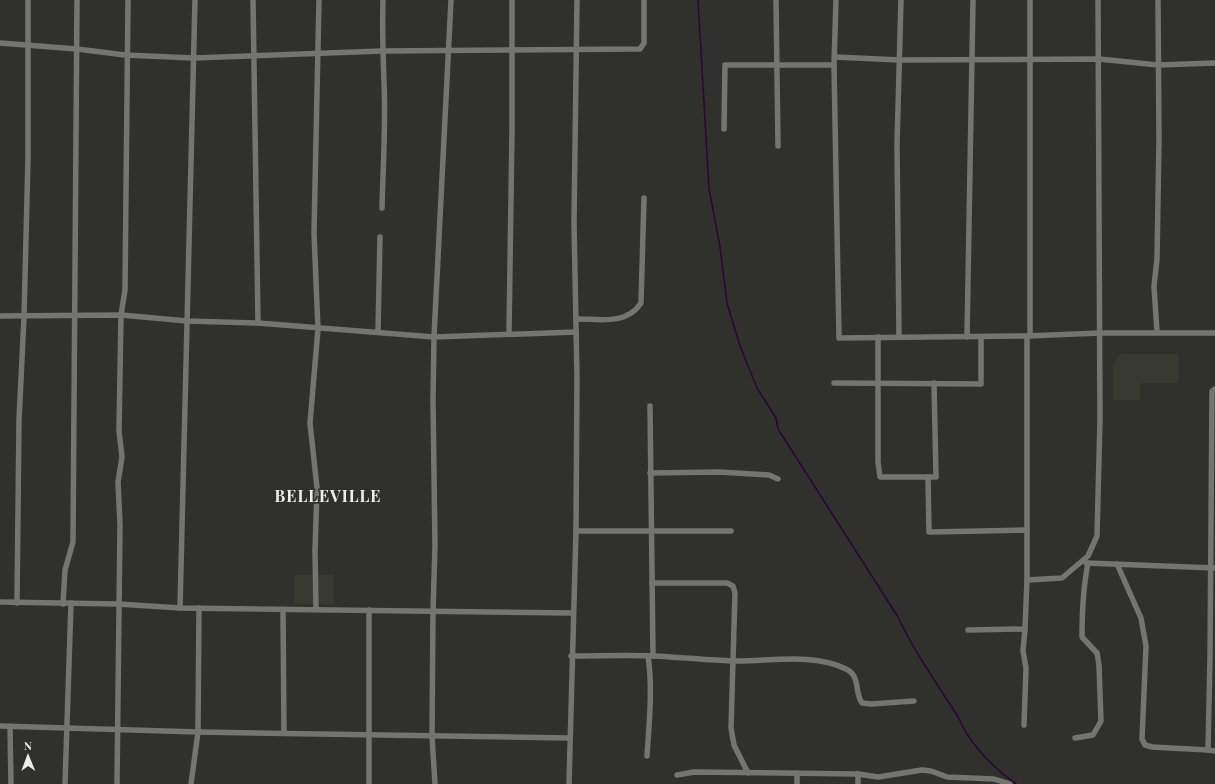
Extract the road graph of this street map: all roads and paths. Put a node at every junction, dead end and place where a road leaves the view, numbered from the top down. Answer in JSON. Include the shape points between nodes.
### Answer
{"nodes":[{"id":1,"x":28,"y":0,"type":"edge"},
{"id":2,"x":77,"y":0,"type":"edge"},
{"id":3,"x":128,"y":0,"type":"edge"},
{"id":4,"x":195,"y":0,"type":"edge"},
{"id":5,"x":253,"y":0,"type":"edge"},
{"id":6,"x":319,"y":0,"type":"edge"},
{"id":7,"x":383,"y":0,"type":"edge"},
{"id":8,"x":451,"y":0,"type":"edge"},
{"id":9,"x":512,"y":0,"type":"edge"},
{"id":10,"x":576,"y":0,"type":"edge"},
{"id":11,"x":644,"y":0,"type":"edge"},
{"id":12,"x":776,"y":0,"type":"edge"},
{"id":13,"x":836,"y":0,"type":"edge"},
{"id":14,"x":901,"y":0,"type":"edge"},
{"id":15,"x":973,"y":0,"type":"edge"},
{"id":16,"x":1030,"y":0,"type":"edge"},
{"id":17,"x":1098,"y":0,"type":"edge"},
{"id":18,"x":1158,"y":0,"type":"edge"},
{"id":19,"x":0,"y":44,"type":"edge"},
{"id":20,"x":28,"y":45,"type":"junction"},
{"id":21,"x":576,"y":48,"type":"junction"},
{"id":22,"x":77,"y":49,"type":"junction"},
{"id":23,"x":512,"y":49,"type":"junction"},
{"id":24,"x":382,"y":51,"type":"junction"},
{"id":25,"x":449,"y":51,"type":"junction"},
{"id":26,"x":316,"y":54,"type":"junction"},
{"id":27,"x":127,"y":56,"type":"junction"},
{"id":28,"x":254,"y":57,"type":"junction"},
{"id":29,"x":193,"y":58,"type":"junction"},
{"id":30,"x":835,"y":58,"type":"junction"},
{"id":31,"x":1029,"y":58,"type":"junction"},
{"id":32,"x":1099,"y":59,"type":"junction"},
{"id":33,"x":899,"y":60,"type":"junction"},
{"id":34,"x":972,"y":60,"type":"junction"},
{"id":35,"x":1215,"y":63,"type":"edge"},
{"id":36,"x":777,"y":64,"type":"junction"},
{"id":37,"x":834,"y":64,"type":"junction"},
{"id":38,"x":1158,"y":65,"type":"junction"},
{"id":39,"x":724,"y":129,"type":"dead end"},
{"id":40,"x":778,"y":146,"type":"dead end"},
{"id":41,"x":644,"y":198,"type":"dead end"},
{"id":42,"x":382,"y":208,"type":"dead end"},
{"id":43,"x":380,"y":237,"type":"dead end"},
{"id":44,"x":76,"y":315,"type":"junction"},
{"id":45,"x":120,"y":315,"type":"junction"},
{"id":46,"x":0,"y":316,"type":"edge"},
{"id":47,"x":24,"y":317,"type":"junction"},
{"id":48,"x":577,"y":319,"type":"junction"},
{"id":49,"x":187,"y":321,"type":"junction"},
{"id":50,"x":258,"y":323,"type":"junction"},
{"id":51,"x":318,"y":329,"type":"junction"},
{"id":52,"x":378,"y":332,"type":"junction"},
{"id":53,"x":576,"y":332,"type":"junction"},
{"id":54,"x":1157,"y":332,"type":"junction"},
{"id":55,"x":509,"y":333,"type":"junction"},
{"id":56,"x":1100,"y":333,"type":"junction"},
{"id":57,"x":1215,"y":333,"type":"edge"},
{"id":58,"x":899,"y":336,"type":"junction"},
{"id":59,"x":1029,"y":336,"type":"junction"},
{"id":60,"x":434,"y":337,"type":"junction"},
{"id":61,"x":878,"y":337,"type":"junction"},
{"id":62,"x":967,"y":337,"type":"junction"},
{"id":63,"x":981,"y":337,"type":"junction"},
{"id":64,"x":834,"y":383,"type":"dead end"},
{"id":65,"x":878,"y":383,"type":"junction"},
{"id":66,"x":934,"y":383,"type":"junction"},
{"id":67,"x":1215,"y":389,"type":"edge"},
{"id":68,"x":650,"y":406,"type":"dead end"},
{"id":69,"x":1213,"y":455,"type":"edge"},
{"id":70,"x":650,"y":473,"type":"junction"},
{"id":71,"x":928,"y":477,"type":"junction"},
{"id":72,"x":778,"y":479,"type":"dead end"},
{"id":73,"x":1213,"y":521,"type":"edge"},
{"id":74,"x":1027,"y":530,"type":"junction"},
{"id":75,"x":576,"y":531,"type":"junction"},
{"id":76,"x":651,"y":531,"type":"junction"},
{"id":77,"x":731,"y":531,"type":"dead end"},
{"id":78,"x":1081,"y":563,"type":"junction"},
{"id":79,"x":1088,"y":563,"type":"junction"},
{"id":80,"x":1117,"y":564,"type":"junction"},
{"id":81,"x":1213,"y":568,"type":"edge"},
{"id":82,"x":1027,"y":580,"type":"junction"},
{"id":83,"x":652,"y":583,"type":"junction"},
{"id":84,"x":0,"y":602,"type":"edge"},
{"id":85,"x":18,"y":603,"type":"junction"},
{"id":86,"x":71,"y":603,"type":"junction"},
{"id":87,"x":63,"y":604,"type":"junction"},
{"id":88,"x":118,"y":604,"type":"junction"},
{"id":89,"x":180,"y":608,"type":"junction"},
{"id":90,"x":199,"y":608,"type":"junction"},
{"id":91,"x":316,"y":609,"type":"junction"},
{"id":92,"x":283,"y":610,"type":"junction"},
{"id":93,"x":369,"y":610,"type":"junction"},
{"id":94,"x":433,"y":611,"type":"junction"},
{"id":95,"x":573,"y":613,"type":"junction"},
{"id":96,"x":1025,"y":629,"type":"junction"},
{"id":97,"x":968,"y":630,"type":"dead end"},
{"id":98,"x":571,"y":656,"type":"junction"},
{"id":99,"x":651,"y":656,"type":"junction"},
{"id":100,"x":1213,"y":657,"type":"edge"},
{"id":101,"x":732,"y":661,"type":"junction"},
{"id":102,"x":914,"y":701,"type":"dead end"},
{"id":103,"x":1024,"y":725,"type":"dead end"},
{"id":104,"x":0,"y":726,"type":"edge"},
{"id":105,"x":10,"y":726,"type":"junction"},
{"id":106,"x":66,"y":728,"type":"junction"},
{"id":107,"x":117,"y":730,"type":"junction"},
{"id":108,"x":198,"y":732,"type":"junction"},
{"id":109,"x":284,"y":733,"type":"junction"},
{"id":110,"x":369,"y":734,"type":"junction"},
{"id":111,"x":432,"y":736,"type":"junction"},
{"id":112,"x":569,"y":738,"type":"junction"},
{"id":113,"x":1075,"y":738,"type":"dead end"},
{"id":114,"x":1208,"y":750,"type":"junction"},
{"id":115,"x":1215,"y":752,"type":"edge"},
{"id":116,"x":648,"y":756,"type":"dead end"},
{"id":117,"x":748,"y":773,"type":"junction"},
{"id":118,"x":797,"y":773,"type":"junction"},
{"id":119,"x":858,"y":774,"type":"junction"},
{"id":120,"x":677,"y":775,"type":"dead end"},
{"id":121,"x":11,"y":784,"type":"edge"},
{"id":122,"x":65,"y":784,"type":"edge"},
{"id":123,"x":116,"y":784,"type":"edge"},
{"id":124,"x":191,"y":784,"type":"edge"},
{"id":125,"x":369,"y":784,"type":"edge"},
{"id":126,"x":435,"y":784,"type":"edge"},
{"id":127,"x":569,"y":784,"type":"edge"},
{"id":128,"x":797,"y":784,"type":"edge"},
{"id":129,"x":858,"y":784,"type":"edge"},
{"id":130,"x":1010,"y":784,"type":"edge"}],
"edges":[{"from":1,"to":20,"type":"street"},
{"from":2,"to":22,"type":"street"},
{"from":3,"to":27,"type":"street"},
{"from":4,"to":29,"type":"street"},
{"from":5,"to":28,"type":"street"},
{"from":6,"to":26,"type":"street"},
{"from":7,"to":24,"type":"street"},
{"from":8,"to":25,"type":"street"},
{"from":9,"to":23,"type":"street"},
{"from":10,"to":21,"type":"street"},
{"from":11,"to":21,"type":"street","via":[[644,43],[640,48]]},
{"from":12,"to":36,"type":"street"},
{"from":13,"to":30,"type":"street"},
{"from":14,"to":33,"type":"street"},
{"from":15,"to":34,"type":"street"},
{"from":16,"to":31,"type":"street"},
{"from":17,"to":32,"type":"street"},
{"from":18,"to":38,"type":"street"},
{"from":19,"to":20,"type":"street"},
{"from":20,"to":22,"type":"street"},
{"from":20,"to":47,"type":"street"},
{"from":21,"to":23,"type":"street"},
{"from":21,"to":48,"type":"street","via":[[574,222]]},
{"from":22,"to":27,"type":"street"},
{"from":22,"to":44,"type":"street"},
{"from":23,"to":25,"type":"street"},
{"from":23,"to":55,"type":"street"},
{"from":24,"to":25,"type":"street"},
{"from":24,"to":26,"type":"street"},
{"from":24,"to":42,"type":"street"},
{"from":25,"to":60,"type":"street"},
{"from":26,"to":28,"type":"street"},
{"from":26,"to":51,"type":"street","via":[[314,233]]},
{"from":27,"to":29,"type":"street"},
{"from":27,"to":45,"type":"street","via":[[125,290]]},
{"from":28,"to":29,"type":"street"},
{"from":28,"to":50,"type":"street"},
{"from":29,"to":49,"type":"street"},
{"from":30,"to":33,"type":"street"},
{"from":30,"to":37,"type":"street"},
{"from":31,"to":32,"type":"street"},
{"from":31,"to":34,"type":"street"},
{"from":31,"to":59,"type":"street"},
{"from":32,"to":38,"type":"street"},
{"from":32,"to":56,"type":"street"},
{"from":33,"to":34,"type":"street"},
{"from":33,"to":58,"type":"street"},
{"from":34,"to":62,"type":"street"},
{"from":35,"to":38,"type":"street"},
{"from":36,"to":37,"type":"street"},
{"from":36,"to":39,"type":"street","via":[[725,65]]},
{"from":36,"to":40,"type":"street"},
{"from":37,"to":61,"type":"street","via":[[839,338]]},
{"from":38,"to":54,"type":"street","via":[[1159,140],[1154,286]]},
{"from":41,"to":48,"type":"street","via":[[641,303],[627,317]]},
{"from":43,"to":52,"type":"street"},
{"from":44,"to":45,"type":"street"},
{"from":44,"to":47,"type":"street"},
{"from":44,"to":87,"type":"street","via":[[73,542],[65,570]]},
{"from":45,"to":49,"type":"street"},
{"from":45,"to":88,"type":"street","via":[[119,431],[122,456],[118,482]]},
{"from":46,"to":47,"type":"street"},
{"from":47,"to":85,"type":"street","via":[[19,420]]},
{"from":48,"to":53,"type":"street"},
{"from":49,"to":50,"type":"street"},
{"from":49,"to":89,"type":"street"},
{"from":50,"to":51,"type":"street"},
{"from":51,"to":52,"type":"street"},
{"from":51,"to":91,"type":"street","via":[[310,423],[317,488]]},
{"from":52,"to":60,"type":"street"},
{"from":53,"to":55,"type":"street"},
{"from":53,"to":75,"type":"street"},
{"from":54,"to":56,"type":"street"},
{"from":54,"to":57,"type":"street"},
{"from":55,"to":60,"type":"street"},
{"from":56,"to":59,"type":"street"},
{"from":56,"to":78,"type":"street","via":[[1097,536],[1088,556]]},
{"from":58,"to":61,"type":"street"},
{"from":58,"to":62,"type":"street"},
{"from":59,"to":63,"type":"street"},
{"from":59,"to":74,"type":"street"},
{"from":60,"to":94,"type":"street"},
{"from":61,"to":65,"type":"street"},
{"from":62,"to":63,"type":"street"},
{"from":63,"to":66,"type":"street","via":[[981,384]]},
{"from":64,"to":65,"type":"street"},
{"from":65,"to":66,"type":"street"},
{"from":65,"to":71,"type":"street","via":[[880,477]]},
{"from":66,"to":71,"type":"street","via":[[936,477]]},
{"from":67,"to":69,"type":"street","via":[[1212,391]]},
{"from":68,"to":70,"type":"street"},
{"from":69,"to":73,"type":"street"},
{"from":70,"to":72,"type":"street","via":[[719,472],[769,475]]},
{"from":70,"to":76,"type":"street"},
{"from":71,"to":74,"type":"street","via":[[929,532]]},
{"from":73,"to":81,"type":"street"},
{"from":74,"to":82,"type":"street"},
{"from":75,"to":76,"type":"street"},
{"from":75,"to":95,"type":"street"},
{"from":76,"to":77,"type":"street"},
{"from":76,"to":83,"type":"street"},
{"from":78,"to":79,"type":"street"},
{"from":78,"to":82,"type":"street","via":[[1062,578]]},
{"from":79,"to":80,"type":"street"},
{"from":79,"to":113,"type":"street","via":[[1082,608],[1082,637],[1097,653],[1101,721],[1093,735]]},
{"from":80,"to":81,"type":"street"},
{"from":80,"to":114,"type":"street","via":[[1141,618],[1146,646],[1142,739],[1145,744],[1152,747]]},
{"from":81,"to":100,"type":"street"},
{"from":82,"to":96,"type":"street"},
{"from":83,"to":99,"type":"street"},
{"from":83,"to":101,"type":"street","via":[[727,583],[733,586],[735,593]]},
{"from":84,"to":85,"type":"street"},
{"from":85,"to":87,"type":"street"},
{"from":86,"to":87,"type":"street"},
{"from":86,"to":88,"type":"street"},
{"from":86,"to":106,"type":"street"},
{"from":88,"to":89,"type":"street"},
{"from":88,"to":107,"type":"street"},
{"from":89,"to":90,"type":"street"},
{"from":90,"to":92,"type":"street"},
{"from":90,"to":108,"type":"street"},
{"from":91,"to":92,"type":"street"},
{"from":91,"to":93,"type":"street"},
{"from":92,"to":109,"type":"street"},
{"from":93,"to":94,"type":"street"},
{"from":93,"to":110,"type":"street"},
{"from":94,"to":95,"type":"street"},
{"from":94,"to":111,"type":"street"},
{"from":95,"to":98,"type":"street"},
{"from":96,"to":97,"type":"street"},
{"from":96,"to":103,"type":"street"},
{"from":98,"to":99,"type":"street"},
{"from":98,"to":112,"type":"street"},
{"from":99,"to":101,"type":"street"},
{"from":99,"to":116,"type":"street"},
{"from":100,"to":114,"type":"street"},
{"from":101,"to":102,"type":"street","via":[[803,660],[828,663],[855,676],[858,697],[862,703]]},
{"from":101,"to":117,"type":"street","via":[[731,728],[734,745]]},
{"from":104,"to":105,"type":"street"},
{"from":105,"to":106,"type":"street"},
{"from":105,"to":121,"type":"street"},
{"from":106,"to":107,"type":"street"},
{"from":106,"to":122,"type":"street"},
{"from":107,"to":108,"type":"street"},
{"from":107,"to":123,"type":"street"},
{"from":108,"to":109,"type":"street"},
{"from":108,"to":124,"type":"street"},
{"from":109,"to":110,"type":"street"},
{"from":110,"to":111,"type":"street"},
{"from":110,"to":125,"type":"street"},
{"from":111,"to":112,"type":"street"},
{"from":111,"to":126,"type":"street"},
{"from":112,"to":127,"type":"street"},
{"from":114,"to":115,"type":"street"},
{"from":117,"to":118,"type":"street"},
{"from":117,"to":120,"type":"street","via":[[694,772]]},
{"from":118,"to":119,"type":"street"},
{"from":118,"to":128,"type":"street"},
{"from":119,"to":129,"type":"street"},
{"from":119,"to":130,"type":"street","via":[[878,777],[922,770],[947,778],[994,779]]}]}
